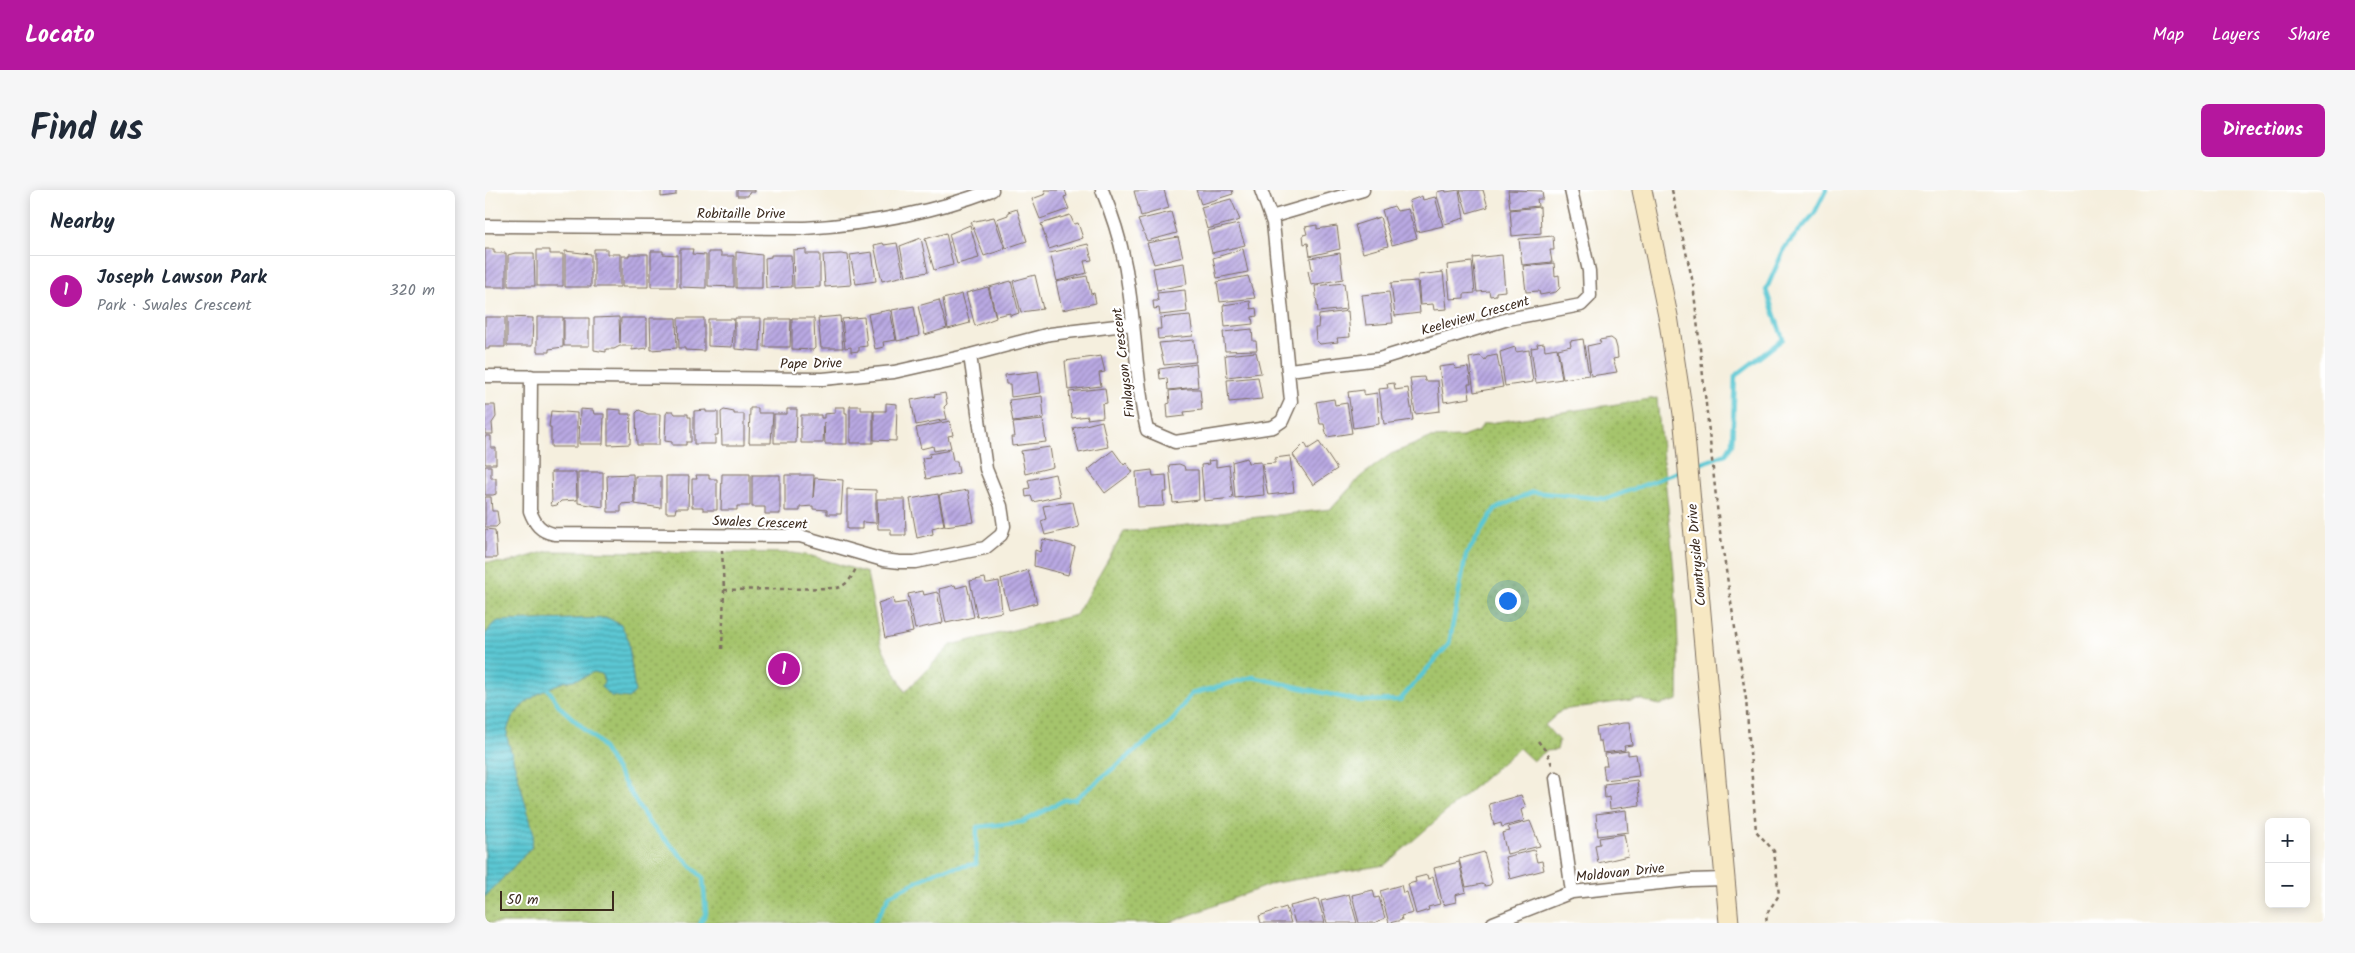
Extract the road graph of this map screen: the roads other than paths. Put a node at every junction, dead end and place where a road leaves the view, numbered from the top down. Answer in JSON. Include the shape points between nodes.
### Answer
{"nodes":[{"id":1,"x":992,"y":190,"type":"edge"},
{"id":2,"x":1102,"y":190,"type":"edge"},
{"id":3,"x":1261,"y":190,"type":"edge"},
{"id":4,"x":1363,"y":190,"type":"edge"},
{"id":5,"x":1571,"y":190,"type":"edge"},
{"id":6,"x":1642,"y":190,"type":"edge"},
{"id":7,"x":1271,"y":217,"type":"junction"},
{"id":8,"x":485,"y":226,"type":"edge"},
{"id":9,"x":1133,"y":324,"type":"junction"},
{"id":10,"x":970,"y":355,"type":"junction"},
{"id":11,"x":1289,"y":370,"type":"junction"},
{"id":12,"x":485,"y":376,"type":"edge"},
{"id":13,"x":531,"y":376,"type":"junction"},
{"id":14,"x":1556,"y":778,"type":"road end"},
{"id":15,"x":1725,"y":880,"type":"junction"},
{"id":16,"x":1572,"y":892,"type":"junction"},
{"id":17,"x":1493,"y":923,"type":"edge"},
{"id":18,"x":1729,"y":923,"type":"edge"}],
"edges":[{"from":1,"to":8,"type":"street","name":"Robitaille Drive","via":[[909,214],[856,224],[805,228]]},
{"from":2,"to":9,"type":"street","name":"Finlayson Crescent","via":[[1124,262]]},
{"from":3,"to":7,"type":"street","name":"Finlayson Crescent"},
{"from":4,"to":7,"type":"street"},
{"from":5,"to":11,"type":"street","name":"Keeleview Crescent","via":[[1589,271],[1590,296],[1581,305],[1508,319],[1379,359]]},
{"from":6,"to":15,"type":"main road","name":"Countryside Drive","via":[[1668,316],[1683,414]]},
{"from":7,"to":11,"type":"street","name":"Finlayson Crescent"},
{"from":9,"to":10,"type":"street","name":"Pape Drive","via":[[1050,334]]},
{"from":9,"to":11,"type":"street","name":"Finlayson Crescent","via":[[1141,405],[1147,430],[1175,442],[1273,427],[1283,421],[1291,401]]},
{"from":10,"to":13,"type":"street","name":"Pape Drive","via":[[894,372],[823,379]]},
{"from":10,"to":13,"type":"street","name":"Swales Crescent","via":[[986,469],[1001,506],[1005,526],[1001,535],[985,548],[915,562],[883,560],[800,536],[546,532],[534,521],[530,511]]},
{"from":12,"to":13,"type":"street","name":"Pape Drive"},
{"from":14,"to":16,"type":"street"},
{"from":15,"to":16,"type":"street","name":"Moldovan Drive","via":[[1690,880]]},
{"from":15,"to":18,"type":"main road","name":"Countryside Drive"},
{"from":16,"to":17,"type":"street","name":"Moldovan Drive"}]}
